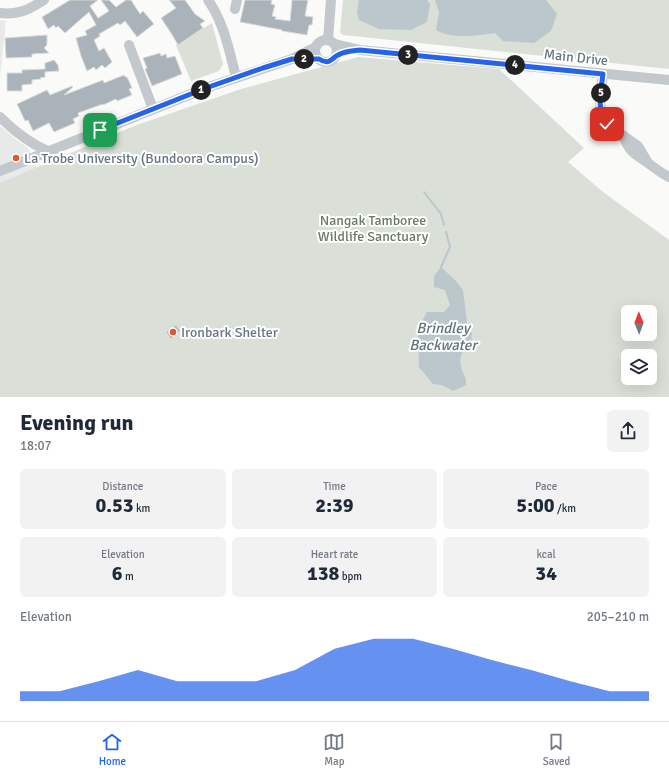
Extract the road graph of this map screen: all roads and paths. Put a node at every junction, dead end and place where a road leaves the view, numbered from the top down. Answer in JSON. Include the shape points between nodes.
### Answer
{"nodes":[{"id":1,"x":44,"y":0,"type":"edge"},
{"id":2,"x":208,"y":0,"type":"edge"},
{"id":3,"x":331,"y":0,"type":"edge"},
{"id":4,"x":0,"y":13,"type":"edge"},
{"id":5,"x":331,"y":42,"type":"junction"},
{"id":6,"x":128,"y":44,"type":"dead end"},
{"id":7,"x":316,"y":47,"type":"junction"},
{"id":8,"x":360,"y":50,"type":"junction"},
{"id":9,"x":337,"y":55,"type":"junction"},
{"id":10,"x":292,"y":59,"type":"junction"},
{"id":11,"x":319,"y":59,"type":"junction"},
{"id":12,"x":603,"y":74,"type":"junction"},
{"id":13,"x":236,"y":77,"type":"junction"},
{"id":14,"x":669,"y":80,"type":"edge"},
{"id":15,"x":153,"y":109,"type":"junction"},
{"id":16,"x":0,"y":117,"type":"edge"},
{"id":17,"x":48,"y":151,"type":"junction"},
{"id":18,"x":0,"y":171,"type":"edge"},
{"id":19,"x":669,"y":176,"type":"edge"}],
"edges":[{"from":1,"to":4,"type":"street","via":[[26,11]]},
{"from":2,"to":13,"type":"street","via":[[223,29]]},
{"from":3,"to":5,"type":"street"},
{"from":5,"to":7,"type":"street","via":[[321,41]]},
{"from":5,"to":8,"type":"street","name":"Main Drive"},
{"from":5,"to":9,"type":"street","via":[[337,49]]},
{"from":6,"to":15,"type":"street"},
{"from":7,"to":10,"type":"street"},
{"from":7,"to":11,"type":"street"},
{"from":8,"to":9,"type":"street","name":"Main Drive"},
{"from":8,"to":12,"type":"street","name":"Main Drive"},
{"from":9,"to":11,"type":"street","via":[[329,62]]},
{"from":10,"to":11,"type":"street"},
{"from":10,"to":13,"type":"street"},
{"from":12,"to":14,"type":"street","name":"Main Drive"},
{"from":12,"to":19,"type":"street","via":[[601,115],[607,124],[623,136],[635,155]]},
{"from":13,"to":15,"type":"street"},
{"from":15,"to":17,"type":"street"},
{"from":16,"to":17,"type":"street","via":[[27,140]]},
{"from":17,"to":18,"type":"street"}]}
